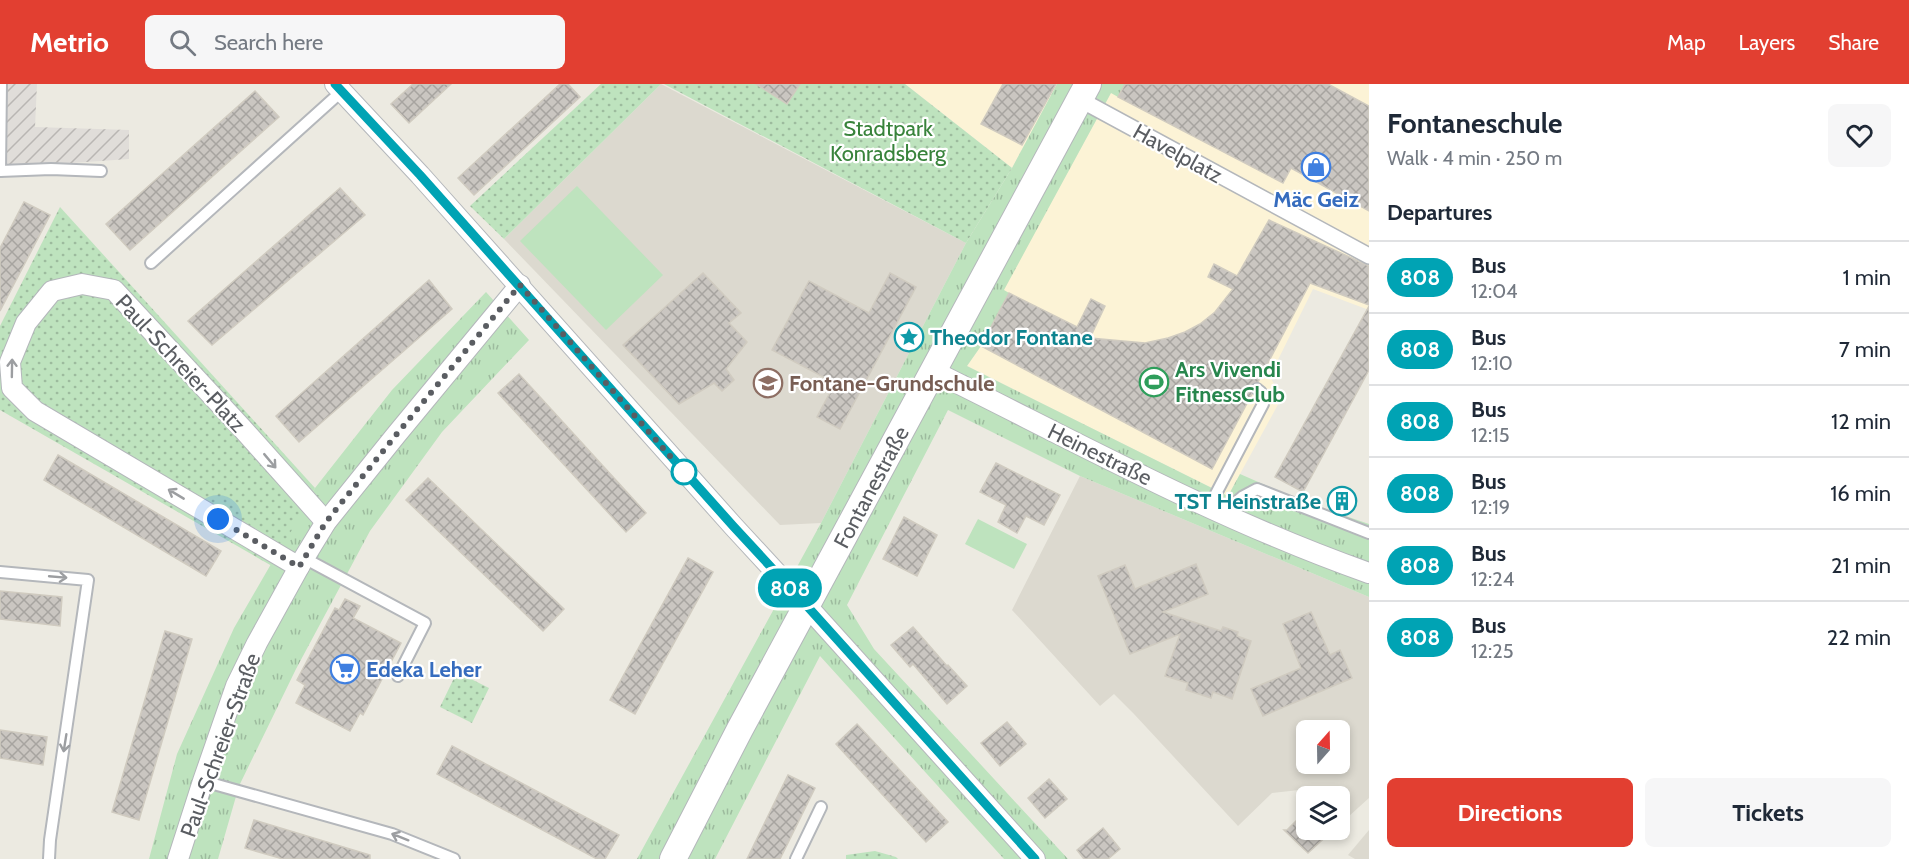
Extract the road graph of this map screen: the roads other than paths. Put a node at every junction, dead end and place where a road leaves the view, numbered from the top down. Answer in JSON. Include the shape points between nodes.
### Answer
{"nodes":[{"id":1,"x":1,"y":84,"type":"edge"},
{"id":2,"x":338,"y":88,"type":"edge"},
{"id":3,"x":1083,"y":92,"type":"edge"},
{"id":4,"x":101,"y":171,"type":"dead end"},
{"id":5,"x":1369,"y":256,"type":"edge"},
{"id":6,"x":151,"y":263,"type":"dead end"},
{"id":7,"x":520,"y":285,"type":"junction"},
{"id":8,"x":933,"y":371,"type":"junction"},
{"id":9,"x":1257,"y":389,"type":"dead end"},
{"id":10,"x":1216,"y":510,"type":"junction"},
{"id":11,"x":326,"y":522,"type":"junction"},
{"id":12,"x":1369,"y":533,"type":"edge"},
{"id":13,"x":301,"y":562,"type":"junction"},
{"id":14,"x":0,"y":572,"type":"edge"},
{"id":15,"x":1369,"y":573,"type":"edge"},
{"id":16,"x":807,"y":606,"type":"junction"},
{"id":17,"x":398,"y":676,"type":"dead end"},
{"id":18,"x":203,"y":781,"type":"junction"},
{"id":19,"x":821,"y":807,"type":"dead end"},
{"id":20,"x":49,"y":859,"type":"edge"},
{"id":21,"x":178,"y":859,"type":"edge"},
{"id":22,"x":454,"y":859,"type":"edge"},
{"id":23,"x":673,"y":859,"type":"edge"},
{"id":24,"x":796,"y":859,"type":"edge"},
{"id":25,"x":1035,"y":859,"type":"edge"}],
"edges":[{"from":1,"to":4,"type":"lane","via":[[0,171]]},
{"from":2,"to":6,"type":"lane"},
{"from":2,"to":7,"type":"street"},
{"from":3,"to":5,"type":"street","name":"Havelplatz"},
{"from":3,"to":8,"type":"street","name":"Fontanestraße"},
{"from":7,"to":11,"type":"street","name":"Paul-Schreier-Straße"},
{"from":7,"to":16,"type":"street"},
{"from":8,"to":10,"type":"street","name":"Heinestraße"},
{"from":8,"to":16,"type":"street","name":"Fontanestraße"},
{"from":9,"to":10,"type":"lane","via":[[1262,392],[1263,404]]},
{"from":10,"to":12,"type":"lane","via":[[1257,489]]},
{"from":10,"to":15,"type":"street","name":"Heinestraße"},
{"from":11,"to":13,"type":"street","name":"Paul-Schreier-Straße"},
{"from":13,"to":11,"type":"street","name":"Paul-Schreier-Platz","one_way":true,"via":[[35,411],[12,388],[10,362],[26,323],[52,291],[82,284],[114,290]]},
{"from":13,"to":17,"type":"lane","via":[[425,623]]},
{"from":13,"to":18,"type":"street","name":"Paul-Schreier-Straße","via":[[236,686]]},
{"from":14,"to":20,"type":"lane","one_way":true,"via":[[88,580]]},
{"from":16,"to":23,"type":"street","name":"Fontanestraße"},
{"from":16,"to":25,"type":"street"},
{"from":18,"to":21,"type":"street","name":"Paul-Schreier-Straße"},
{"from":22,"to":18,"type":"lane","one_way":true,"via":[[392,834]]},
{"from":19,"to":24,"type":"lane"}]}
